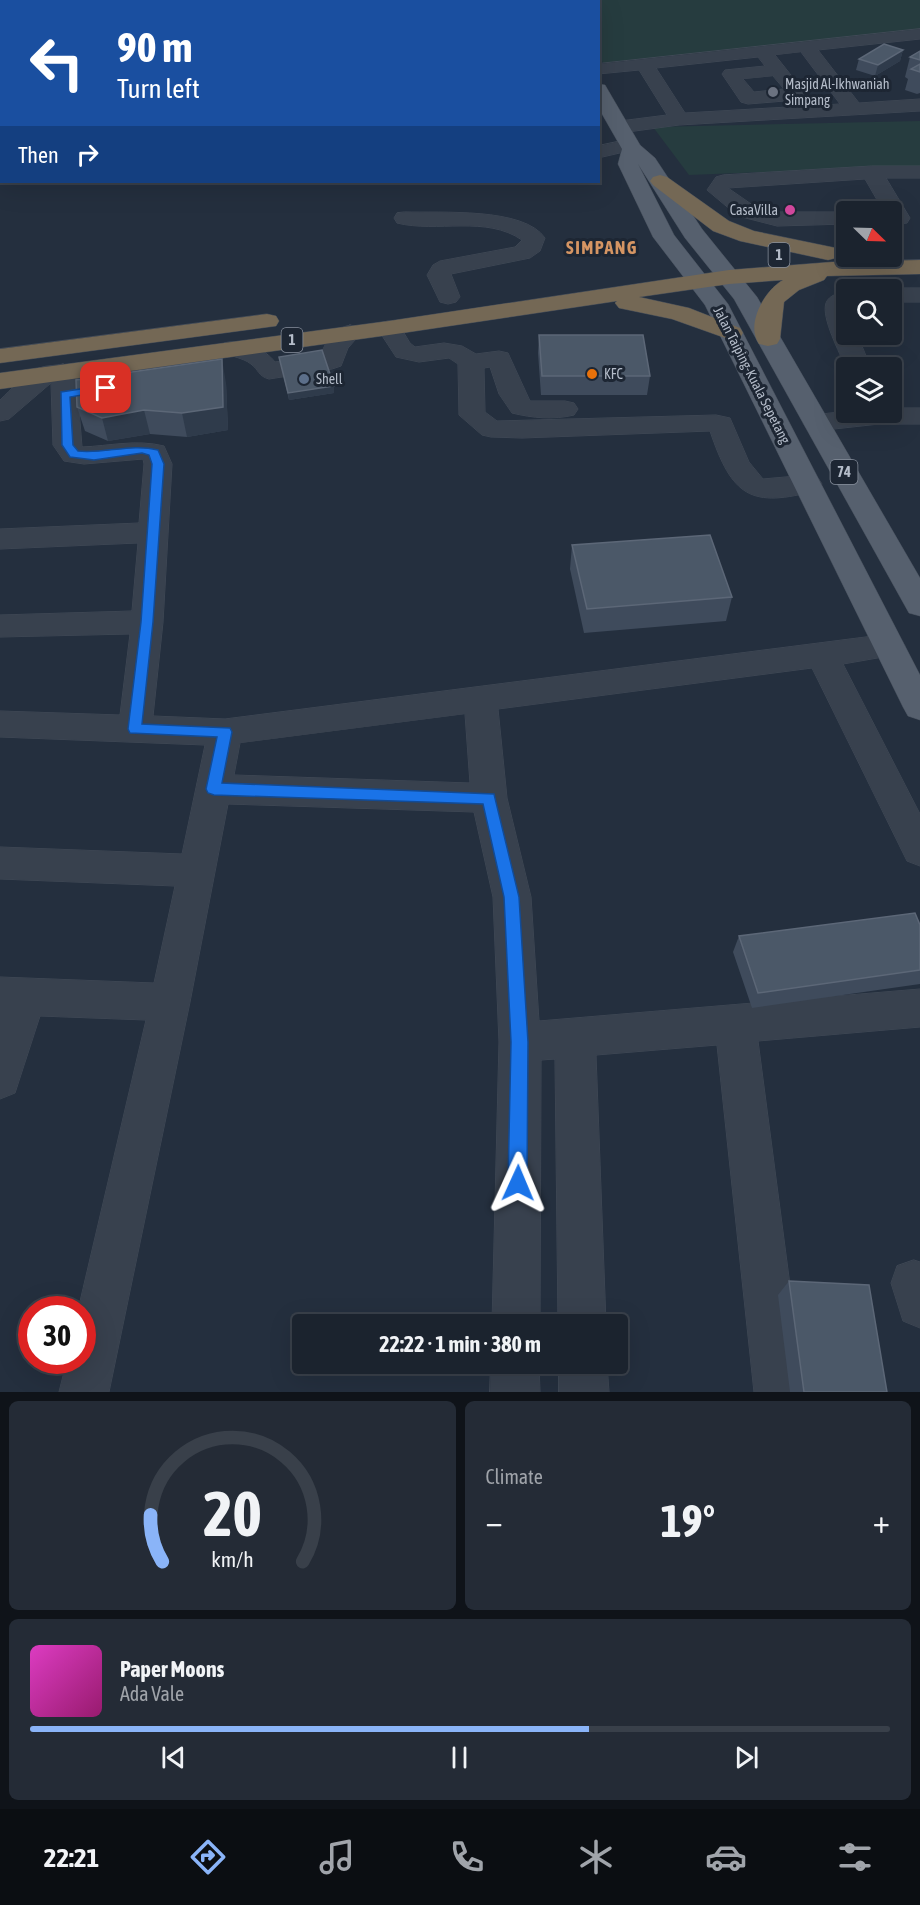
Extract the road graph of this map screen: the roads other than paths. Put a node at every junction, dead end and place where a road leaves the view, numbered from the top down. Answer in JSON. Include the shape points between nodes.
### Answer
{"nodes":[{"id":1,"x":920,"y":34,"type":"edge"},
{"id":2,"x":806,"y":47,"type":"junction"},
{"id":3,"x":764,"y":51,"type":"junction"},
{"id":4,"x":694,"y":59,"type":"junction"},
{"id":5,"x":644,"y":64,"type":"junction"},
{"id":6,"x":600,"y":69,"type":"edge"},
{"id":7,"x":779,"y":71,"type":"junction"},
{"id":8,"x":706,"y":75,"type":"dead end"},
{"id":9,"x":600,"y":94,"type":"edge"},
{"id":10,"x":748,"y":98,"type":"junction"},
{"id":11,"x":920,"y":105,"type":"edge"},
{"id":12,"x":854,"y":109,"type":"junction"},
{"id":13,"x":674,"y":111,"type":"junction"},
{"id":14,"x":620,"y":127,"type":"junction"},
{"id":15,"x":631,"y":147,"type":"junction"},
{"id":16,"x":600,"y":152,"type":"edge"},
{"id":17,"x":920,"y":171,"type":"edge"},
{"id":18,"x":872,"y":172,"type":"junction"},
{"id":19,"x":660,"y":181,"type":"junction"},
{"id":20,"x":405,"y":218,"type":"dead end"},
{"id":21,"x":836,"y":218,"type":"edge"},
{"id":22,"x":903,"y":218,"type":"edge"},
{"id":23,"x":902,"y":252,"type":"edge"},
{"id":24,"x":920,"y":252,"type":"edge"},
{"id":25,"x":712,"y":258,"type":"junction"},
{"id":26,"x":835,"y":258,"type":"edge"},
{"id":27,"x":681,"y":262,"type":"junction"},
{"id":28,"x":658,"y":265,"type":"dead end"},
{"id":29,"x":920,"y":267,"type":"edge"},
{"id":30,"x":729,"y":277,"type":"junction"},
{"id":31,"x":698,"y":282,"type":"junction"},
{"id":32,"x":460,"y":295,"type":"joint"},
{"id":33,"x":902,"y":295,"type":"edge"},
{"id":34,"x":920,"y":295,"type":"edge"},
{"id":35,"x":584,"y":299,"type":"junction"},
{"id":36,"x":413,"y":302,"type":"dead end"},
{"id":37,"x":295,"y":317,"type":"dead end"},
{"id":38,"x":348,"y":318,"type":"joint"},
{"id":39,"x":389,"y":328,"type":"junction"},
{"id":40,"x":730,"y":333,"type":"junction"},
{"id":41,"x":768,"y":339,"type":"junction"},
{"id":42,"x":0,"y":356,"type":"edge"},
{"id":43,"x":471,"y":362,"type":"junction"},
{"id":44,"x":58,"y":380,"type":"junction"},
{"id":45,"x":0,"y":381,"type":"edge"},
{"id":46,"x":682,"y":406,"type":"dead end"},
{"id":47,"x":0,"y":413,"type":"edge"},
{"id":48,"x":902,"y":415,"type":"edge"},
{"id":49,"x":920,"y":416,"type":"edge"},
{"id":50,"x":836,"y":420,"type":"edge"},
{"id":51,"x":816,"y":423,"type":"junction"},
{"id":52,"x":808,"y":484,"type":"junction"},
{"id":53,"x":153,"y":532,"type":"junction"},
{"id":54,"x":0,"y":539,"type":"edge"},
{"id":55,"x":920,"y":605,"type":"edge"},
{"id":56,"x":147,"y":622,"type":"junction"},
{"id":57,"x":0,"y":626,"type":"edge"},
{"id":58,"x":889,"y":646,"type":"junction"},
{"id":59,"x":822,"y":655,"type":"junction"},
{"id":60,"x":481,"y":699,"type":"junction"},
{"id":61,"x":920,"y":707,"type":"edge"},
{"id":62,"x":0,"y":724,"type":"edge"},
{"id":63,"x":135,"y":729,"type":"junction"},
{"id":64,"x":225,"y":732,"type":"junction"},
{"id":65,"x":214,"y":789,"type":"junction"},
{"id":66,"x":489,"y":798,"type":"junction"},
{"id":67,"x":912,"y":816,"type":"edge"},
{"id":68,"x":920,"y":850,"type":"edge"},
{"id":69,"x":0,"y":863,"type":"edge"},
{"id":70,"x":197,"y":871,"type":"junction"},
{"id":71,"x":13,"y":996,"type":"edge"},
{"id":72,"x":170,"y":1002,"type":"junction"},
{"id":73,"x":920,"y":1008,"type":"edge"},
{"id":74,"x":735,"y":1024,"type":"junction"},
{"id":75,"x":575,"y":1038,"type":"junction"},
{"id":76,"x":520,"y":1042,"type":"junction"},
{"id":77,"x":0,"y":1078,"type":"edge"},
{"id":78,"x":516,"y":1314,"type":"edge"},
{"id":79,"x":582,"y":1314,"type":"edge"},
{"id":80,"x":515,"y":1374,"type":"edge"},
{"id":81,"x":583,"y":1374,"type":"edge"},
{"id":82,"x":84,"y":1392,"type":"edge"},
{"id":83,"x":514,"y":1392,"type":"edge"},
{"id":84,"x":584,"y":1392,"type":"edge"},
{"id":85,"x":778,"y":1392,"type":"edge"}],
"edges":[{"from":1,"to":2,"type":"street"},
{"from":2,"to":3,"type":"street"},
{"from":2,"to":12,"type":"street"},
{"from":3,"to":4,"type":"street"},
{"from":3,"to":7,"type":"street"},
{"from":4,"to":5,"type":"street"},
{"from":4,"to":8,"type":"street"},
{"from":5,"to":6,"type":"street"},
{"from":5,"to":13,"type":"street"},
{"from":7,"to":10,"type":"street","via":[[797,94]]},
{"from":7,"to":10,"type":"street","via":[[730,74]]},
{"from":9,"to":14,"type":"main road","number":"74"},
{"from":10,"to":13,"type":"street"},
{"from":11,"to":12,"type":"street"},
{"from":12,"to":13,"type":"street"},
{"from":13,"to":14,"type":"street"},
{"from":14,"to":15,"type":"main road","number":"74"},
{"from":15,"to":16,"type":"street"},
{"from":15,"to":19,"type":"main road","name":"Jalan Taiping-Kuala Sepetang","number":"74","via":[[648,162]]},
{"from":15,"to":27,"type":"main road","name":"Jalan Taiping-Kuala Sepetang","number":"74","via":[[628,164],[664,237]]},
{"from":17,"to":18,"type":"street"},
{"from":18,"to":21,"type":"street","via":[[723,181],[717,190],[746,210],[777,219]]},
{"from":18,"to":22,"type":"street"},
{"from":19,"to":25,"type":"main road","name":"Jalan Taiping-Kuala Sepetang","number":"74"},
{"from":19,"to":26,"type":"highway","via":[[722,225],[748,236]]},
{"from":20,"to":32,"type":"street","via":[[492,223],[527,231],[534,238],[532,246],[522,253],[441,270],[439,275]]},
{"from":23,"to":24,"type":"highway"},
{"from":25,"to":26,"type":"highway","number":"1"},
{"from":25,"to":27,"type":"highway","number":"1"},
{"from":25,"to":30,"type":"main road","name":"Jalan Taiping-Kuala Sepetang","number":"74"},
{"from":26,"to":29,"type":"highway","number":"1"},
{"from":26,"to":30,"type":"highway","number":"1"},
{"from":26,"to":41,"type":"highway","via":[[786,286],[772,299]]},
{"from":27,"to":28,"type":"highway","number":"1"},
{"from":27,"to":31,"type":"main road","name":"Jalan Taiping-Kuala Sepetang","number":"74"},
{"from":30,"to":31,"type":"highway","number":"1"},
{"from":30,"to":41,"type":"main road","name":"Jalan Taiping-Kuala Sepetang","number":"74","via":[[746,297]]},
{"from":31,"to":35,"type":"highway","number":"1"},
{"from":31,"to":40,"type":"main road","name":"Jalan Taiping-Kuala Sepetang","number":"74","via":[[716,304]]},
{"from":32,"to":36,"type":"highway"},
{"from":33,"to":34,"type":"street"},
{"from":35,"to":39,"type":"highway","number":"1"},
{"from":35,"to":40,"type":"highway","via":[[665,308]]},
{"from":37,"to":42,"type":"highway","number":"1"},
{"from":38,"to":39,"type":"highway","number":"1"},
{"from":38,"to":44,"type":"street","via":[[332,361],[269,371],[259,358],[228,349],[220,366],[210,372]]},
{"from":39,"to":43,"type":"street","via":[[403,351],[410,354],[452,350],[463,353]]},
{"from":40,"to":52,"type":"main road","name":"Jalan Taiping-Kuala Sepetang","number":"74"},
{"from":41,"to":51,"type":"main road","name":"Jalan Taiping-Kuala Sepetang","number":"74"},
{"from":43,"to":46,"type":"street","via":[[499,357],[512,394],[527,409]]},
{"from":43,"to":52,"type":"street","via":[[472,415],[491,429],[716,423],[721,424],[744,479],[752,485],[762,488]]},
{"from":44,"to":45,"type":"highway"},
{"from":44,"to":47,"type":"street"},
{"from":44,"to":53,"type":"street","via":[[68,445],[74,455],[142,449],[154,452],[158,464]]},
{"from":48,"to":49,"type":"street"},
{"from":50,"to":51,"type":"street"},
{"from":51,"to":55,"type":"main road","name":"Jalan Taiping-Kuala Sepetang","number":"74"},
{"from":52,"to":58,"type":"main road","name":"Jalan Taiping-Kuala Sepetang","number":"74"},
{"from":53,"to":54,"type":"street"},
{"from":53,"to":56,"type":"street"},
{"from":56,"to":57,"type":"street"},
{"from":56,"to":63,"type":"street"},
{"from":58,"to":59,"type":"street"},
{"from":58,"to":61,"type":"main road","name":"Jalan Taiping-Kuala Sepetang","number":"74"},
{"from":59,"to":60,"type":"street"},
{"from":59,"to":67,"type":"street"},
{"from":60,"to":64,"type":"street"},
{"from":60,"to":66,"type":"street"},
{"from":62,"to":63,"type":"street"},
{"from":63,"to":64,"type":"street"},
{"from":64,"to":65,"type":"street"},
{"from":65,"to":66,"type":"street"},
{"from":65,"to":70,"type":"street"},
{"from":66,"to":76,"type":"street","via":[[512,897]]},
{"from":67,"to":68,"type":"street"},
{"from":69,"to":70,"type":"street"},
{"from":70,"to":72,"type":"street"},
{"from":71,"to":72,"type":"street"},
{"from":71,"to":77,"type":"street"},
{"from":72,"to":82,"type":"street"},
{"from":73,"to":74,"type":"street"},
{"from":74,"to":75,"type":"street"},
{"from":74,"to":85,"type":"street"},
{"from":75,"to":76,"type":"street"},
{"from":75,"to":79,"type":"street"},
{"from":76,"to":78,"type":"street"},
{"from":80,"to":83,"type":"street"},
{"from":81,"to":84,"type":"street"}]}
